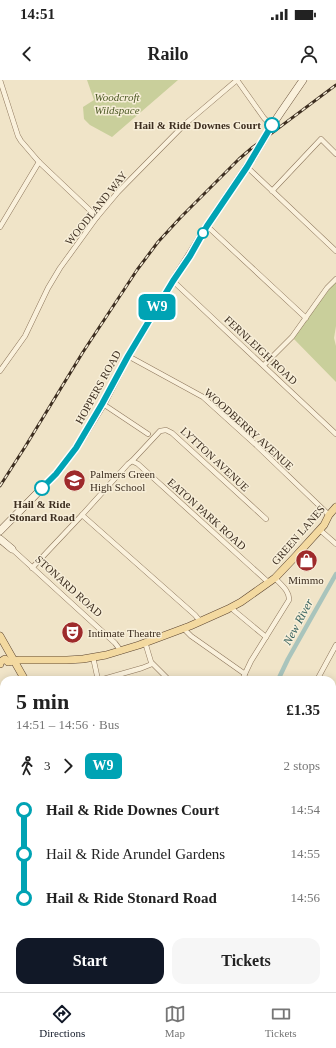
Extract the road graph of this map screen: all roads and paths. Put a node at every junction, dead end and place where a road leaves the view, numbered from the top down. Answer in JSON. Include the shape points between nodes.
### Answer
{"nodes":[{"id":1,"x":0,"y":80,"type":"edge"},
{"id":2,"x":237,"y":80,"type":"edge"},
{"id":3,"x":303,"y":80,"type":"edge"},
{"id":4,"x":272,"y":126,"type":"junction"},
{"id":5,"x":336,"y":154,"type":"edge"},
{"id":6,"x":39,"y":162,"type":"junction"},
{"id":7,"x":247,"y":167,"type":"junction"},
{"id":8,"x":272,"y":191,"type":"junction"},
{"id":9,"x":97,"y":218,"type":"junction"},
{"id":10,"x":207,"y":226,"type":"junction"},
{"id":11,"x":0,"y":227,"type":"edge"},
{"id":12,"x":336,"y":251,"type":"edge"},
{"id":13,"x":336,"y":279,"type":"edge"},
{"id":14,"x":173,"y":281,"type":"junction"},
{"id":15,"x":306,"y":318,"type":"junction"},
{"id":16,"x":128,"y":356,"type":"junction"},
{"id":17,"x":264,"y":365,"type":"junction"},
{"id":18,"x":0,"y":371,"type":"edge"},
{"id":19,"x":102,"y":404,"type":"junction"},
{"id":20,"x":148,"y":434,"type":"dead end"},
{"id":21,"x":336,"y":434,"type":"edge"},
{"id":22,"x":132,"y":461,"type":"junction"},
{"id":23,"x":336,"y":507,"type":"edge"},
{"id":24,"x":82,"y":515,"type":"junction"},
{"id":25,"x":329,"y":515,"type":"junction"},
{"id":26,"x":266,"y":519,"type":"dead end"},
{"id":27,"x":320,"y":530,"type":"junction"},
{"id":28,"x":0,"y":531,"type":"edge"},
{"id":29,"x":0,"y":539,"type":"edge"},
{"id":30,"x":336,"y":544,"type":"edge"},
{"id":31,"x":12,"y":549,"type":"joint"},
{"id":32,"x":30,"y":567,"type":"junction"},
{"id":33,"x":275,"y":578,"type":"junction"},
{"id":34,"x":268,"y":582,"type":"junction"},
{"id":35,"x":231,"y":608,"type":"junction"},
{"id":36,"x":200,"y":622,"type":"junction"},
{"id":37,"x":185,"y":628,"type":"junction"},
{"id":38,"x":0,"y":636,"type":"edge"},
{"id":39,"x":266,"y":637,"type":"junction"},
{"id":40,"x":145,"y":642,"type":"junction"},
{"id":41,"x":336,"y":645,"type":"edge"},
{"id":42,"x":121,"y":651,"type":"junction"},
{"id":43,"x":93,"y":657,"type":"junction"},
{"id":44,"x":11,"y":661,"type":"junction"},
{"id":45,"x":0,"y":664,"type":"edge"},
{"id":46,"x":152,"y":664,"type":"junction"},
{"id":47,"x":245,"y":674,"type":"joint"},
{"id":48,"x":22,"y":676,"type":"edge"},
{"id":49,"x":97,"y":676,"type":"edge"},
{"id":50,"x":110,"y":676,"type":"edge"},
{"id":51,"x":165,"y":676,"type":"edge"},
{"id":52,"x":319,"y":676,"type":"edge"}],
"edges":[{"from":1,"to":6,"type":"street","via":[[18,136]]},
{"from":2,"to":4,"type":"street"},
{"from":2,"to":9,"type":"street","name":"WOODLAND WAY","via":[[178,131],[118,192]]},
{"from":3,"to":4,"type":"street","name":"HOPPERS ROAD"},
{"from":4,"to":7,"type":"street","name":"HOPPERS ROAD","bridge":true},
{"from":5,"to":8,"type":"street","via":[[321,139]]},
{"from":6,"to":9,"type":"street"},
{"from":6,"to":11,"type":"street"},
{"from":7,"to":8,"type":"street"},
{"from":7,"to":10,"type":"street","name":"HOPPERS ROAD"},
{"from":8,"to":12,"type":"street"},
{"from":9,"to":18,"type":"street","name":"WOODLAND WAY","via":[[60,268],[25,336]]},
{"from":10,"to":14,"type":"street","name":"HOPPERS ROAD"},
{"from":10,"to":15,"type":"street"},
{"from":13,"to":15,"type":"street"},
{"from":14,"to":16,"type":"street","name":"HOPPERS ROAD"},
{"from":14,"to":17,"type":"street","name":"FERNLEIGH ROAD"},
{"from":15,"to":17,"type":"street","via":[[292,337]]},
{"from":16,"to":19,"type":"street","name":"HOPPERS ROAD"},
{"from":16,"to":25,"type":"street","name":"WOODBERRY AVENUE","via":[[203,397]]},
{"from":17,"to":21,"type":"street","name":"FERNLEIGH ROAD"},
{"from":19,"to":20,"type":"street"},
{"from":19,"to":28,"type":"street","name":"HOPPERS ROAD","via":[[68,460]]},
{"from":22,"to":24,"type":"street","name":"LYTTON AVENUE"},
{"from":22,"to":26,"type":"street","name":"LYTTON AVENUE","via":[[160,431],[169,431]]},
{"from":22,"to":34,"type":"street","name":"EATON PARK ROAD"},
{"from":23,"to":25,"type":"main road","name":"GREEN LANES"},
{"from":24,"to":32,"type":"street","name":"LYTTON AVENUE"},
{"from":24,"to":36,"type":"street"},
{"from":25,"to":27,"type":"main road","name":"GREEN LANES"},
{"from":27,"to":30,"type":"street"},
{"from":27,"to":33,"type":"main road","name":"GREEN LANES"},
{"from":29,"to":31,"type":"street","name":"STONARD ROAD"},
{"from":31,"to":32,"type":"street","name":"STONARD ROAD"},
{"from":32,"to":42,"type":"street","name":"STONARD ROAD"},
{"from":33,"to":34,"type":"main road","name":"GREEN LANES"},
{"from":33,"to":39,"type":"street","via":[[290,597]]},
{"from":34,"to":35,"type":"main road","name":"GREEN LANES"},
{"from":35,"to":36,"type":"main road","name":"GREEN LANES"},
{"from":35,"to":39,"type":"street"},
{"from":36,"to":37,"type":"main road","name":"GREEN LANES"},
{"from":37,"to":40,"type":"main road","name":"GREEN LANES"},
{"from":37,"to":47,"type":"street","via":[[188,634]]},
{"from":38,"to":44,"type":"main road"},
{"from":39,"to":47,"type":"street"},
{"from":40,"to":42,"type":"main road","name":"GREEN LANES"},
{"from":40,"to":46,"type":"street"},
{"from":41,"to":52,"type":"street"},
{"from":42,"to":43,"type":"main road","name":"GREEN LANES"},
{"from":43,"to":44,"type":"main road","name":"GREEN LANES"},
{"from":43,"to":49,"type":"street"},
{"from":44,"to":45,"type":"main road","name":"GREEN LANES","via":[[3,666]]},
{"from":44,"to":48,"type":"main road"},
{"from":46,"to":50,"type":"street"},
{"from":46,"to":51,"type":"street"}]}
